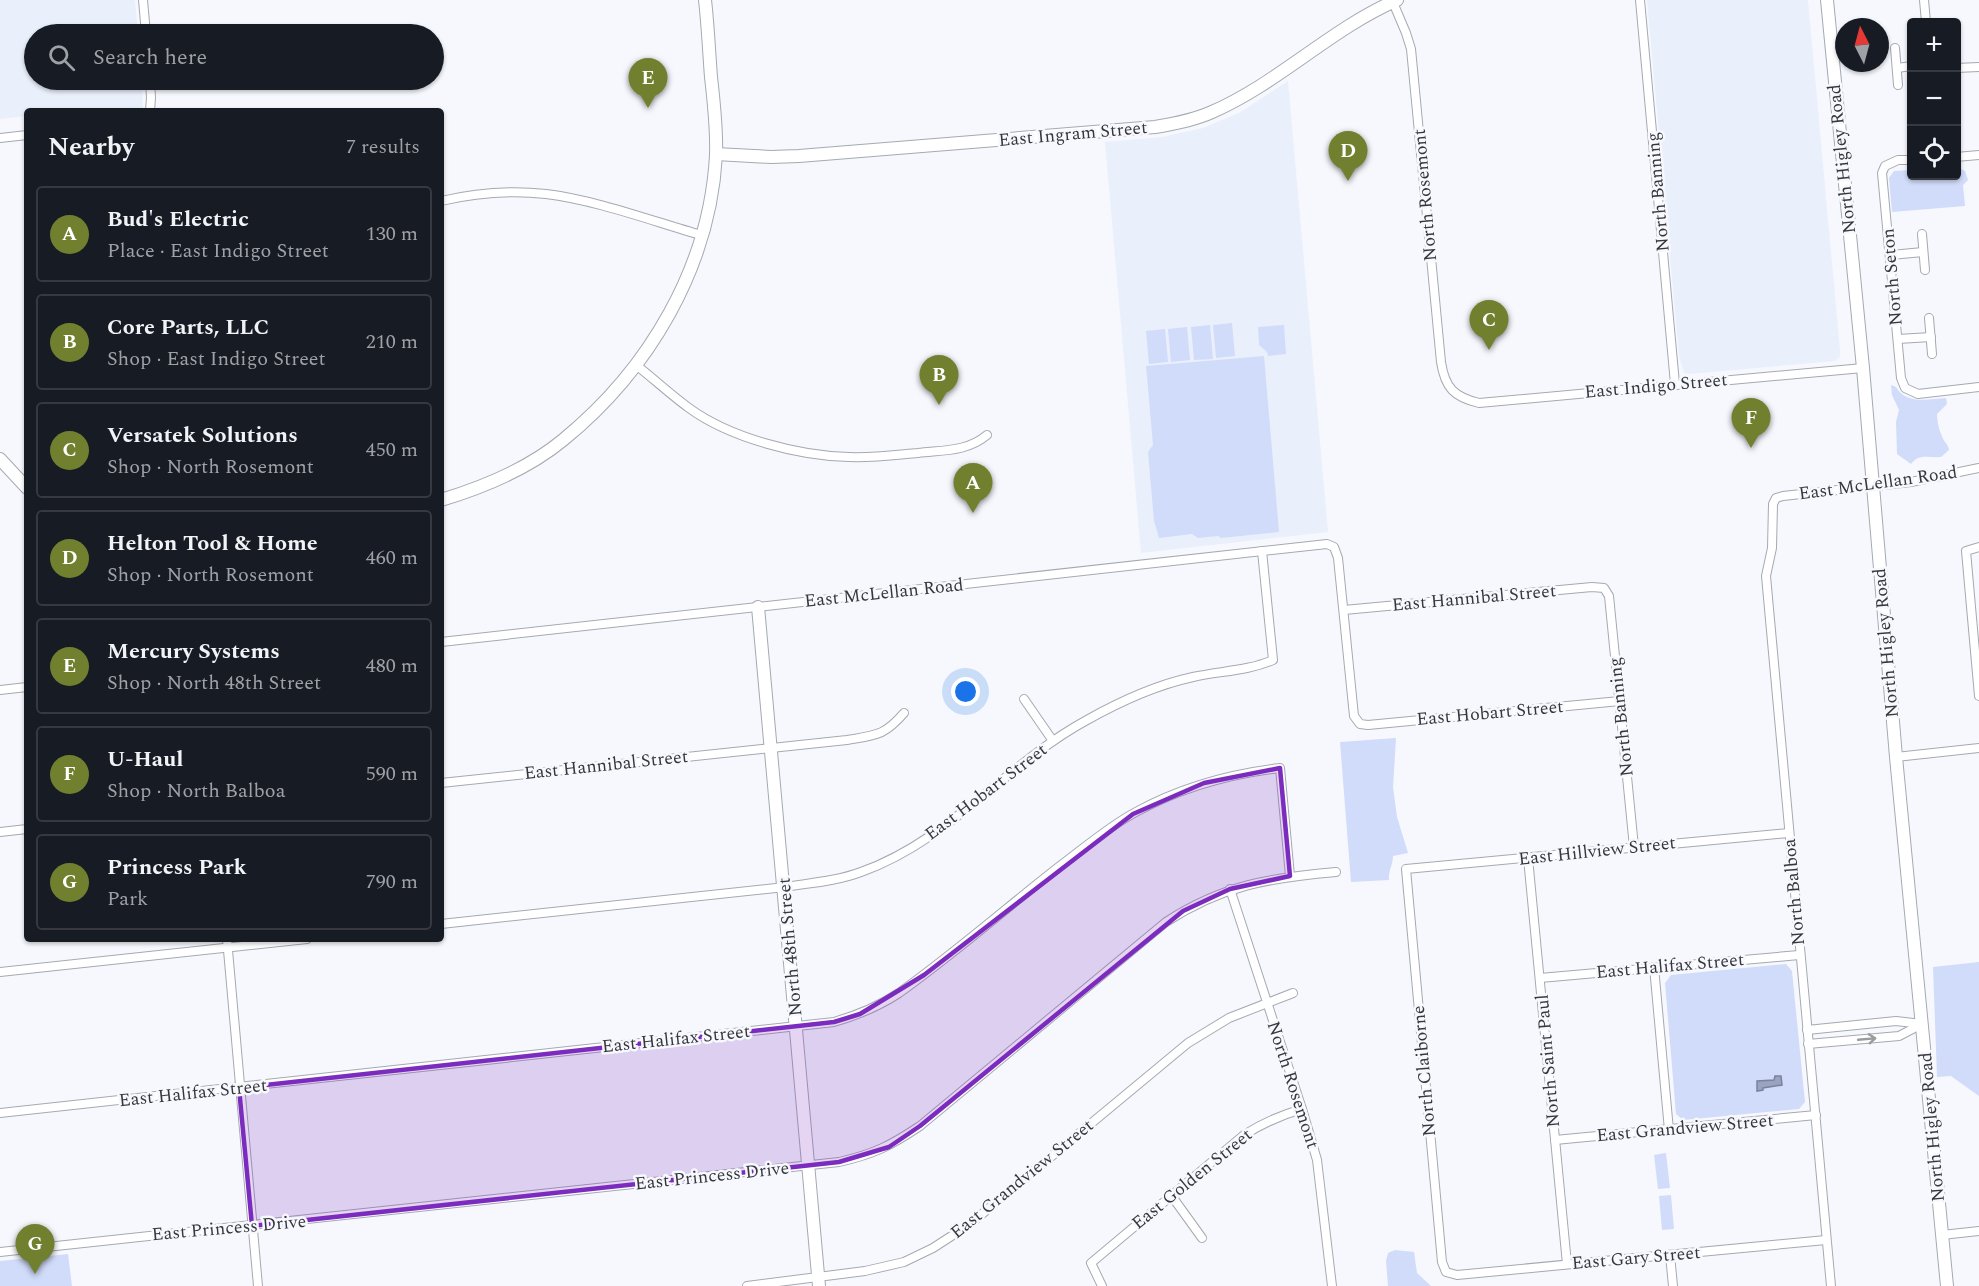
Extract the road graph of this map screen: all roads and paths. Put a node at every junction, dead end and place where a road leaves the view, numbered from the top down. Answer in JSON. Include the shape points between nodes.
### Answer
{"nodes":[{"id":1,"x":143,"y":0,"type":"edge"},
{"id":2,"x":705,"y":0,"type":"edge"},
{"id":3,"x":1640,"y":0,"type":"edge"},
{"id":4,"x":1827,"y":0,"type":"edge"},
{"id":5,"x":1924,"y":0,"type":"edge"},
{"id":6,"x":1394,"y":1,"type":"edge"},
{"id":7,"x":1926,"y":18,"type":"edge"},
{"id":8,"x":145,"y":24,"type":"edge"},
{"id":9,"x":1895,"y":48,"type":"dead end"},
{"id":10,"x":1907,"y":67,"type":"edge"},
{"id":11,"x":1979,"y":67,"type":"edge"},
{"id":12,"x":1897,"y":68,"type":"junction"},
{"id":13,"x":1961,"y":68,"type":"edge"},
{"id":14,"x":1898,"y":85,"type":"dead end"},
{"id":15,"x":150,"y":90,"type":"edge"},
{"id":16,"x":150,"y":108,"type":"edge"},
{"id":17,"x":24,"y":135,"type":"edge"},
{"id":18,"x":0,"y":138,"type":"edge"},
{"id":19,"x":716,"y":154,"type":"junction"},
{"id":20,"x":1979,"y":155,"type":"edge"},
{"id":21,"x":1961,"y":157,"type":"edge"},
{"id":22,"x":1907,"y":160,"type":"edge"},
{"id":23,"x":444,"y":200,"type":"edge"},
{"id":24,"x":1922,"y":234,"type":"dead end"},
{"id":25,"x":701,"y":236,"type":"junction"},
{"id":26,"x":1923,"y":252,"type":"junction"},
{"id":27,"x":1891,"y":255,"type":"junction"},
{"id":28,"x":1925,"y":270,"type":"dead end"},
{"id":29,"x":1929,"y":318,"type":"dead end"},
{"id":30,"x":1931,"y":337,"type":"junction"},
{"id":31,"x":1898,"y":339,"type":"junction"},
{"id":32,"x":1932,"y":354,"type":"dead end"},
{"id":33,"x":636,"y":365,"type":"junction"},
{"id":34,"x":1863,"y":368,"type":"junction"},
{"id":35,"x":1675,"y":384,"type":"junction"},
{"id":36,"x":1979,"y":387,"type":"edge"},
{"id":37,"x":1452,"y":391,"type":"joint"},
{"id":38,"x":987,"y":435,"type":"dead end"},
{"id":39,"x":0,"y":459,"type":"edge"},
{"id":40,"x":1979,"y":468,"type":"edge"},
{"id":41,"x":24,"y":485,"type":"edge"},
{"id":42,"x":1872,"y":487,"type":"junction"},
{"id":43,"x":1776,"y":498,"type":"joint"},
{"id":44,"x":444,"y":499,"type":"edge"},
{"id":45,"x":1979,"y":547,"type":"edge"},
{"id":46,"x":1262,"y":551,"type":"junction"},
{"id":47,"x":1604,"y":588,"type":"joint"},
{"id":48,"x":758,"y":607,"type":"junction"},
{"id":49,"x":1344,"y":610,"type":"junction"},
{"id":50,"x":444,"y":642,"type":"edge"},
{"id":51,"x":1978,"y":660,"type":"edge"},
{"id":52,"x":24,"y":687,"type":"edge"},
{"id":53,"x":0,"y":690,"type":"edge"},
{"id":54,"x":1979,"y":696,"type":"edge"},
{"id":55,"x":1024,"y":699,"type":"dead end"},
{"id":56,"x":1620,"y":701,"type":"junction"},
{"id":57,"x":904,"y":713,"type":"dead end"},
{"id":58,"x":1053,"y":741,"type":"junction"},
{"id":59,"x":772,"y":748,"type":"junction"},
{"id":60,"x":1979,"y":748,"type":"edge"},
{"id":61,"x":1896,"y":757,"type":"junction"},
{"id":62,"x":444,"y":783,"type":"edge"},
{"id":63,"x":24,"y":829,"type":"edge"},
{"id":64,"x":0,"y":832,"type":"edge"},
{"id":65,"x":1788,"y":833,"type":"junction"},
{"id":66,"x":1634,"y":847,"type":"junction"},
{"id":67,"x":1528,"y":858,"type":"junction"},
{"id":68,"x":1406,"y":869,"type":"joint"},
{"id":69,"x":1336,"y":872,"type":"dead end"},
{"id":70,"x":1290,"y":876,"type":"junction"},
{"id":71,"x":785,"y":887,"type":"junction"},
{"id":72,"x":1230,"y":889,"type":"junction"},
{"id":73,"x":444,"y":924,"type":"edge"},
{"id":74,"x":247,"y":942,"type":"edge"},
{"id":75,"x":227,"y":943,"type":"edge"},
{"id":76,"x":1799,"y":955,"type":"junction"},
{"id":77,"x":1654,"y":967,"type":"junction"},
{"id":78,"x":0,"y":972,"type":"edge"},
{"id":79,"x":1540,"y":978,"type":"junction"},
{"id":80,"x":1293,"y":993,"type":"dead end"},
{"id":81,"x":1267,"y":1002,"type":"junction"},
{"id":82,"x":1922,"y":1024,"type":"junction"},
{"id":83,"x":797,"y":1026,"type":"junction"},
{"id":84,"x":1807,"y":1030,"type":"junction"},
{"id":85,"x":1808,"y":1044,"type":"junction"},
{"id":86,"x":239,"y":1088,"type":"junction"},
{"id":87,"x":1302,"y":1109,"type":"junction"},
{"id":88,"x":0,"y":1113,"type":"edge"},
{"id":89,"x":1816,"y":1115,"type":"junction"},
{"id":90,"x":1669,"y":1130,"type":"junction"},
{"id":91,"x":1555,"y":1140,"type":"junction"},
{"id":92,"x":809,"y":1166,"type":"junction"},
{"id":93,"x":1171,"y":1195,"type":"junction"},
{"id":94,"x":252,"y":1226,"type":"junction"},
{"id":95,"x":1979,"y":1231,"type":"edge"},
{"id":96,"x":1942,"y":1235,"type":"junction"},
{"id":97,"x":1202,"y":1238,"type":"dead end"},
{"id":98,"x":1826,"y":1240,"type":"junction"},
{"id":99,"x":0,"y":1252,"type":"edge"},
{"id":100,"x":1670,"y":1256,"type":"junction"},
{"id":101,"x":1567,"y":1264,"type":"junction"},
{"id":102,"x":1446,"y":1272,"type":"joint"},
{"id":103,"x":818,"y":1282,"type":"edge"},
{"id":104,"x":258,"y":1286,"type":"edge"},
{"id":105,"x":747,"y":1286,"type":"edge"},
{"id":106,"x":1101,"y":1286,"type":"edge"},
{"id":107,"x":1332,"y":1286,"type":"edge"},
{"id":108,"x":1673,"y":1286,"type":"edge"},
{"id":109,"x":1831,"y":1286,"type":"edge"},
{"id":110,"x":1947,"y":1286,"type":"edge"}],
"edges":[{"from":1,"to":8,"type":"street"},
{"from":2,"to":19,"type":"street"},
{"from":3,"to":35,"type":"street","name":"North Banning"},
{"from":4,"to":34,"type":"street","name":"North Higley Road"},
{"from":5,"to":7,"type":"street"},
{"from":6,"to":19,"type":"street","name":"East Ingram Street","via":[[1239,99],[1183,122],[817,155]]},
{"from":6,"to":37,"type":"street","name":"North Rosemont","via":[[1411,49],[1441,362],[1443,377]]},
{"from":9,"to":12,"type":"street"},
{"from":10,"to":12,"type":"street"},
{"from":11,"to":13,"type":"street"},
{"from":12,"to":14,"type":"street"},
{"from":15,"to":16,"type":"street"},
{"from":17,"to":18,"type":"street"},
{"from":19,"to":25,"type":"street"},
{"from":20,"to":21,"type":"street"},
{"from":22,"to":27,"type":"street","name":"North Seton","via":[[1885,166],[1882,173]]},
{"from":23,"to":25,"type":"street","via":[[508,192],[547,194]]},
{"from":24,"to":26,"type":"street"},
{"from":25,"to":33,"type":"street","via":[[670,314]]},
{"from":26,"to":27,"type":"street"},
{"from":26,"to":28,"type":"street"},
{"from":27,"to":31,"type":"street","name":"North Seton"},
{"from":29,"to":30,"type":"street"},
{"from":30,"to":31,"type":"street"},
{"from":30,"to":32,"type":"street"},
{"from":31,"to":36,"type":"street","name":"North Seton","via":[[1905,388],[1918,394]]},
{"from":33,"to":38,"type":"street","via":[[690,409],[718,425],[780,447],[849,457],[883,457],[963,448]]},
{"from":33,"to":44,"type":"street","via":[[602,405],[562,441],[510,473]]},
{"from":34,"to":35,"type":"street","name":"East Indigo Street"},
{"from":34,"to":42,"type":"street","name":"North Higley Road"},
{"from":35,"to":37,"type":"street","name":"East Indigo Street","via":[[1479,403]]},
{"from":39,"to":41,"type":"street"},
{"from":40,"to":42,"type":"street","name":"East McLellan Road"},
{"from":42,"to":43,"type":"street","name":"East McLellan Road"},
{"from":42,"to":61,"type":"street","name":"North Higley Road"},
{"from":43,"to":65,"type":"street","name":"North Balboa","via":[[1766,576]]},
{"from":45,"to":51,"type":"street","via":[[1966,551]]},
{"from":46,"to":48,"type":"street","name":"East McLellan Road"},
{"from":46,"to":49,"type":"street","name":"East McLellan Road","via":[[1327,544],[1334,547]]},
{"from":46,"to":58,"type":"street","name":"East Hobart Street","via":[[1273,660],[1158,688],[1086,720]]},
{"from":47,"to":49,"type":"street","name":"East Hannibal Street","via":[[1592,586]]},
{"from":47,"to":56,"type":"street","name":"North Banning","via":[[1609,596]]},
{"from":48,"to":50,"type":"street","name":"East McLellan Road"},
{"from":48,"to":59,"type":"street","name":"North 48th Street"},
{"from":49,"to":56,"type":"street","name":"East Hobart Street","via":[[1354,716],[1360,724]]},
{"from":51,"to":54,"type":"street"},
{"from":52,"to":53,"type":"street"},
{"from":55,"to":58,"type":"street"},
{"from":56,"to":66,"type":"street","name":"North Banning"},
{"from":57,"to":59,"type":"street","name":"East Hannibal Street","via":[[891,728],[875,735]]},
{"from":58,"to":71,"type":"street","name":"East Hobart Street","via":[[915,846],[860,872]]},
{"from":59,"to":62,"type":"street","name":"East Hannibal Street"},
{"from":59,"to":71,"type":"street","name":"North 48th Street"},
{"from":60,"to":61,"type":"street"},
{"from":61,"to":82,"type":"street","name":"North Higley Road"},
{"from":63,"to":64,"type":"street"},
{"from":65,"to":66,"type":"street","name":"East Hillview Street"},
{"from":65,"to":76,"type":"street","name":"North Balboa"},
{"from":66,"to":67,"type":"street","name":"East Hillview Street"},
{"from":67,"to":68,"type":"street","name":"East Hillview Street"},
{"from":67,"to":79,"type":"street","name":"North Saint Paul"},
{"from":68,"to":102,"type":"street","name":"North Claiborne"},
{"from":69,"to":70,"type":"street","name":"East Princess Drive"},
{"from":70,"to":72,"type":"street","name":"East Princess Drive"},
{"from":70,"to":83,"type":"street","name":"East Halifax Street","via":[[1280,768],[1204,783],[1133,814],[1082,849],[883,1004],[834,1022]]},
{"from":71,"to":73,"type":"street","name":"East Hobart Street"},
{"from":71,"to":83,"type":"street","name":"North 48th Street"},
{"from":72,"to":81,"type":"street","name":"North Rosemont"},
{"from":72,"to":92,"type":"street","name":"East Princess Drive","via":[[1166,922],[929,1118],[888,1147],[865,1156]]},
{"from":74,"to":75,"type":"street"},
{"from":75,"to":78,"type":"street"},
{"from":75,"to":86,"type":"street"},
{"from":76,"to":77,"type":"street","name":"East Halifax Street"},
{"from":76,"to":84,"type":"street","name":"North Balboa"},
{"from":77,"to":79,"type":"street","name":"East Halifax Street"},
{"from":77,"to":90,"type":"street"},
{"from":79,"to":91,"type":"street","name":"North Saint Paul"},
{"from":80,"to":81,"type":"street","name":"East Grandview Street"},
{"from":81,"to":87,"type":"street","name":"North Rosemont"},
{"from":81,"to":103,"type":"street","name":"East Grandview Street","via":[[1229,1018],[1188,1043],[957,1234],[904,1262]]},
{"from":82,"to":84,"type":"street","via":[[1896,1021]]},
{"from":85,"to":82,"type":"street","one_way":true,"via":[[1899,1036]]},
{"from":82,"to":96,"type":"street","name":"North Higley Road"},
{"from":83,"to":86,"type":"street","name":"East Halifax Street"},
{"from":83,"to":92,"type":"street","name":"North 48th Street"},
{"from":84,"to":85,"type":"street","name":"North Balboa"},
{"from":85,"to":89,"type":"street","name":"North Balboa"},
{"from":86,"to":88,"type":"street","name":"East Halifax Street"},
{"from":86,"to":94,"type":"street"},
{"from":87,"to":93,"type":"street","name":"East Golden Street","via":[[1252,1129]]},
{"from":87,"to":107,"type":"street","name":"North Rosemont","via":[[1317,1160]]},
{"from":89,"to":90,"type":"street","name":"East Grandview Street"},
{"from":89,"to":98,"type":"street","name":"North Balboa"},
{"from":90,"to":91,"type":"street","name":"East Grandview Street"},
{"from":91,"to":101,"type":"street","name":"North Saint Paul"},
{"from":92,"to":94,"type":"street","name":"East Princess Drive"},
{"from":92,"to":103,"type":"street","name":"North 48th Street"},
{"from":93,"to":97,"type":"street"},
{"from":93,"to":106,"type":"street","name":"East Golden Street","via":[[1090,1263]]},
{"from":94,"to":99,"type":"street","name":"East Princess Drive"},
{"from":94,"to":104,"type":"street"},
{"from":95,"to":96,"type":"street"},
{"from":96,"to":110,"type":"street","name":"North Higley Road"},
{"from":98,"to":100,"type":"street","name":"East Gary Street"},
{"from":98,"to":109,"type":"street","name":"North Balboa"},
{"from":100,"to":101,"type":"street","name":"East Gary Street"},
{"from":100,"to":108,"type":"street"},
{"from":101,"to":102,"type":"street","name":"East Gary Street","via":[[1457,1275]]},
{"from":103,"to":105,"type":"street","name":"East Grandview Street"}]}
